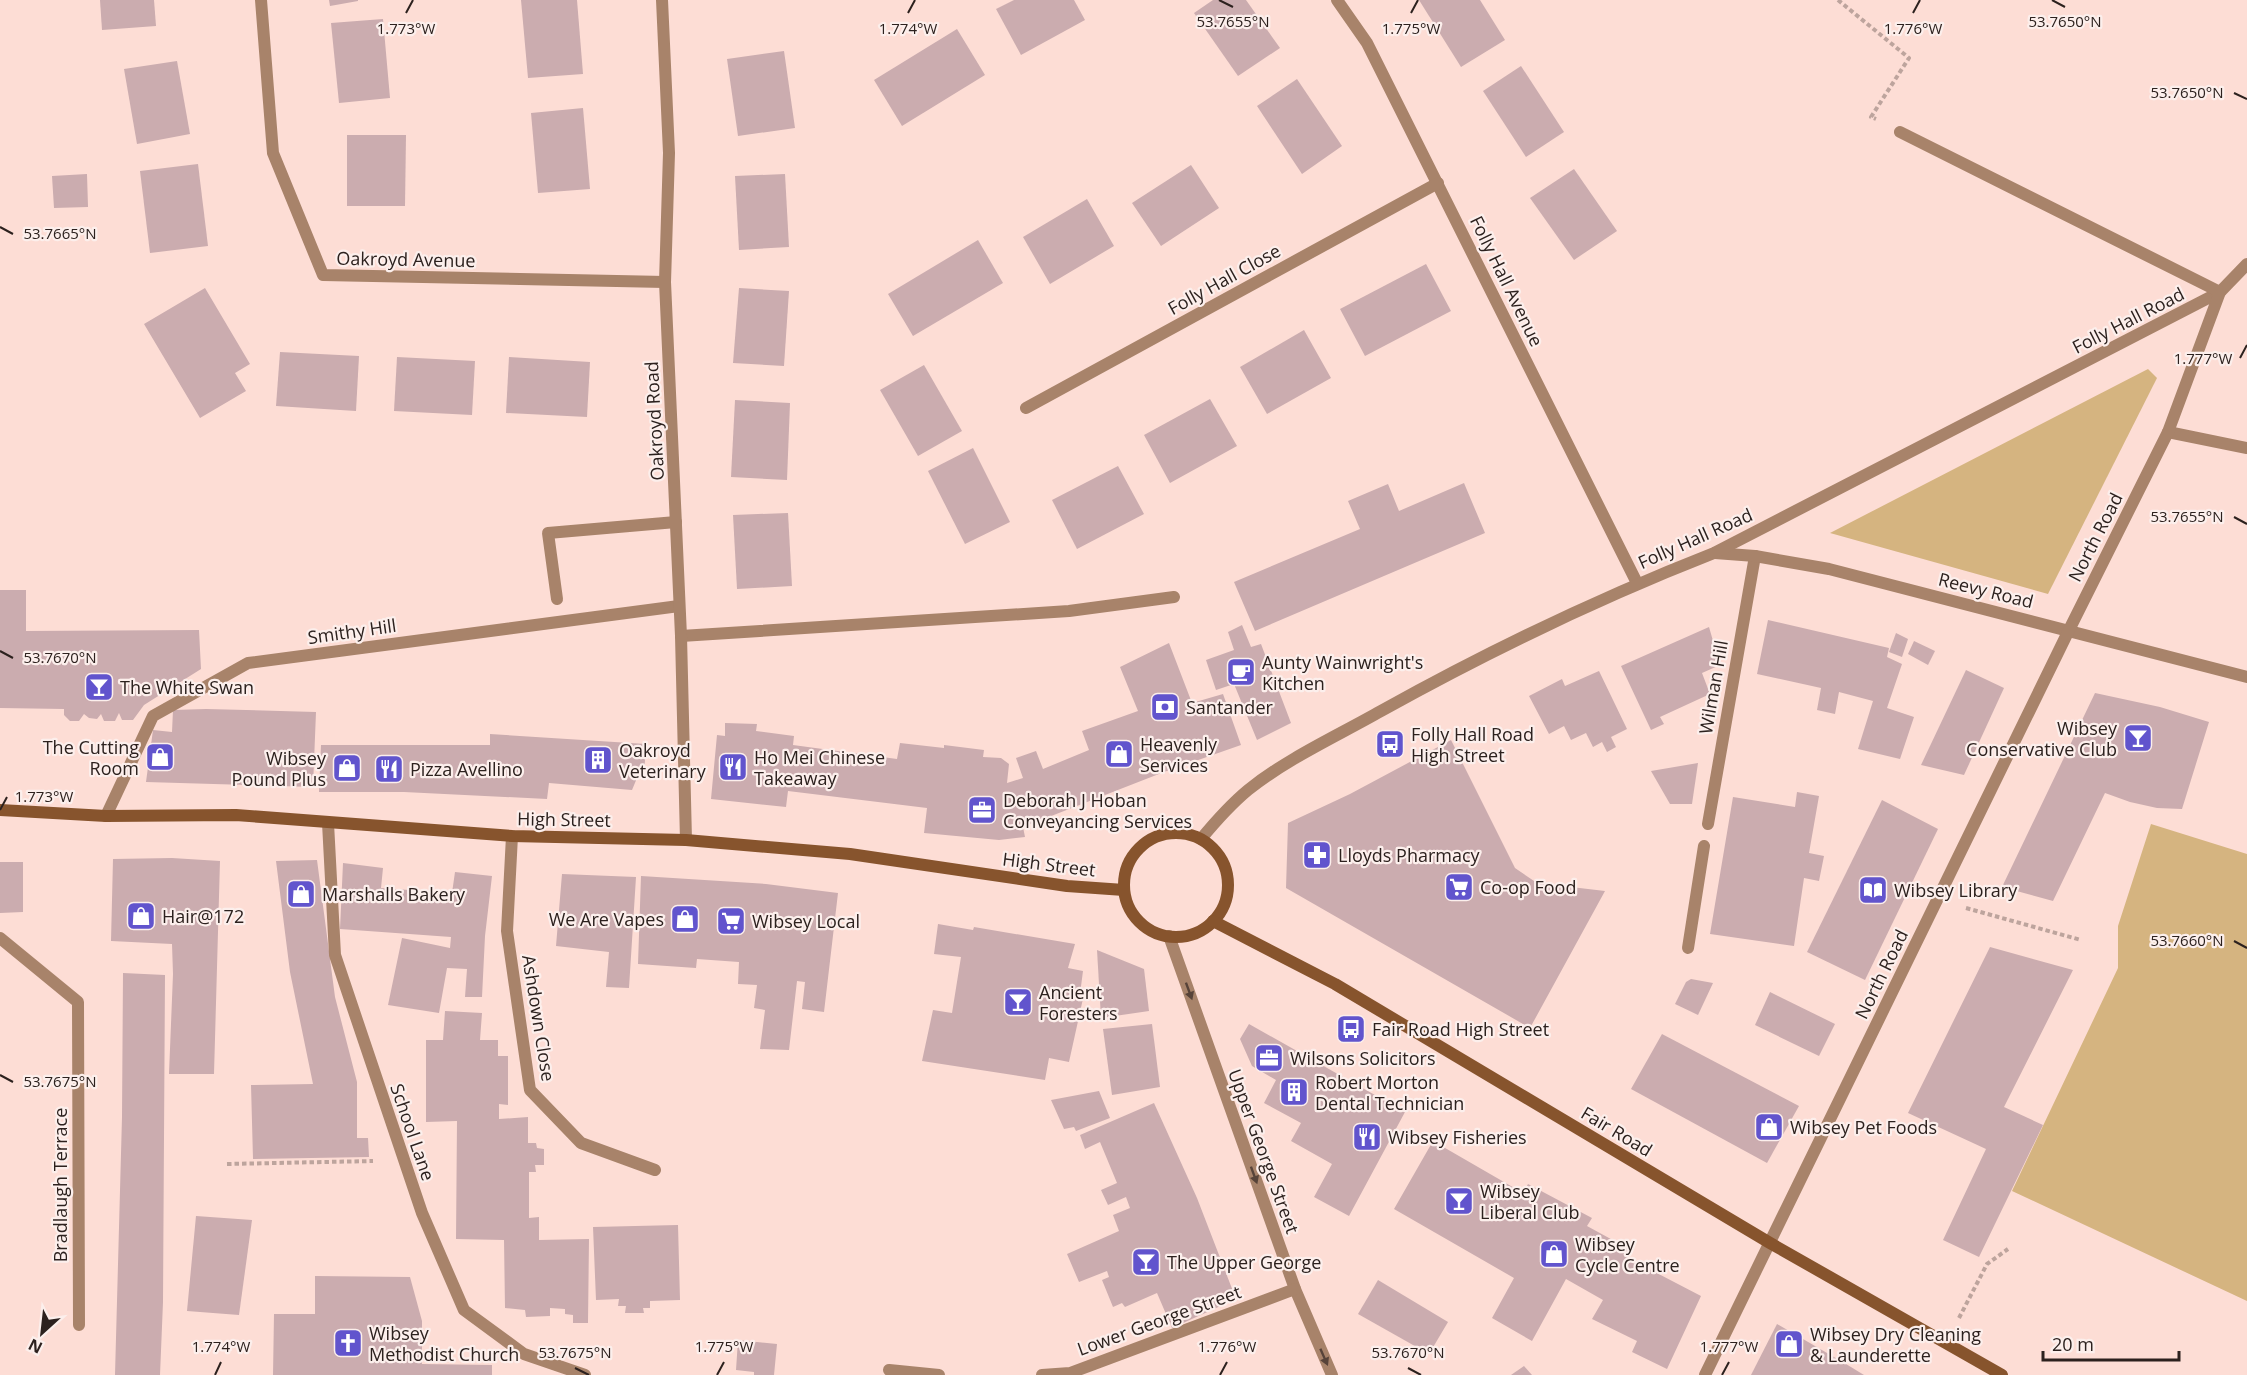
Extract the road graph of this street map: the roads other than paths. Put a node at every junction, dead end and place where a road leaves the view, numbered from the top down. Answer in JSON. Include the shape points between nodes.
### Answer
{"nodes":[{"id":1,"x":261,"y":0,"type":"edge"},
{"id":2,"x":662,"y":0,"type":"edge"},
{"id":3,"x":1337,"y":0,"type":"edge"},
{"id":4,"x":1900,"y":132,"type":"road end"},
{"id":5,"x":1438,"y":183,"type":"junction"},
{"id":6,"x":2247,"y":264,"type":"edge"},
{"id":7,"x":665,"y":282,"type":"junction"},
{"id":8,"x":2220,"y":292,"type":"junction"},
{"id":9,"x":1026,"y":408,"type":"dead end"},
{"id":10,"x":2168,"y":432,"type":"junction"},
{"id":11,"x":2247,"y":448,"type":"edge"},
{"id":12,"x":676,"y":522,"type":"junction"},
{"id":13,"x":1714,"y":553,"type":"junction"},
{"id":14,"x":1755,"y":556,"type":"junction"},
{"id":15,"x":1637,"y":583,"type":"junction"},
{"id":16,"x":1174,"y":597,"type":"dead end"},
{"id":17,"x":556,"y":599,"type":"dead end"},
{"id":18,"x":679,"y":606,"type":"junction"},
{"id":19,"x":2069,"y":630,"type":"junction"},
{"id":20,"x":681,"y":636,"type":"junction"},
{"id":21,"x":2247,"y":677,"type":"edge"},
{"id":22,"x":0,"y":810,"type":"edge"},
{"id":23,"x":106,"y":816,"type":"junction"},
{"id":24,"x":328,"y":823,"type":"junction"},
{"id":25,"x":1708,"y":824,"type":"dead end"},
{"id":26,"x":512,"y":836,"type":"junction"},
{"id":27,"x":1201,"y":839,"type":"junction"},
{"id":28,"x":686,"y":840,"type":"junction"},
{"id":29,"x":1704,"y":846,"type":"dead end"},
{"id":30,"x":1124,"y":890,"type":"junction"},
{"id":31,"x":1213,"y":921,"type":"junction"},
{"id":32,"x":1169,"y":936,"type":"junction"},
{"id":33,"x":0,"y":938,"type":"edge"},
{"id":34,"x":1688,"y":948,"type":"dead end"},
{"id":35,"x":655,"y":1170,"type":"dead end"},
{"id":36,"x":1770,"y":1243,"type":"junction"},
{"id":37,"x":1294,"y":1289,"type":"junction"},
{"id":38,"x":79,"y":1325,"type":"dead end"},
{"id":39,"x":889,"y":1370,"type":"dead end"},
{"id":40,"x":585,"y":1375,"type":"edge"},
{"id":41,"x":939,"y":1375,"type":"edge"},
{"id":42,"x":1042,"y":1375,"type":"edge"},
{"id":43,"x":1332,"y":1375,"type":"edge"},
{"id":44,"x":1705,"y":1375,"type":"edge"},
{"id":45,"x":2002,"y":1375,"type":"edge"}],
"edges":[{"from":1,"to":7,"type":"street","name":"Oakroyd Avenue","via":[[273,153],[323,275]]},
{"from":2,"to":7,"type":"street","name":"Oakroyd Road","via":[[669,153]]},
{"from":3,"to":5,"type":"street","name":"Folly Hall Avenue","via":[[1367,43]]},
{"from":4,"to":8,"type":"street","name":"Folly Hall Road"},
{"from":5,"to":9,"type":"street","name":"Folly Hall Close"},
{"from":5,"to":15,"type":"street","name":"Folly Hall Avenue"},
{"from":6,"to":8,"type":"street","name":"Folly Hall Road"},
{"from":7,"to":12,"type":"street","name":"Oakroyd Road"},
{"from":8,"to":10,"type":"street","name":"North Road"},
{"from":8,"to":13,"type":"street","name":"Folly Hall Road"},
{"from":10,"to":11,"type":"street"},
{"from":10,"to":19,"type":"street","name":"North Road"},
{"from":12,"to":17,"type":"street","via":[[548,533]]},
{"from":12,"to":18,"type":"street","name":"Oakroyd Road"},
{"from":13,"to":14,"type":"street","name":"Reevy Road"},
{"from":13,"to":15,"type":"street","name":"Folly Hall Road"},
{"from":14,"to":19,"type":"street","name":"Reevy Road","via":[[1829,569]]},
{"from":14,"to":25,"type":"street","name":"Wilman Hill"},
{"from":15,"to":27,"type":"street","name":"Folly Hall Road","via":[[1521,636],[1289,762],[1249,789]]},
{"from":16,"to":20,"type":"street","via":[[1070,611]]},
{"from":18,"to":20,"type":"street","name":"Oakroyd Road"},
{"from":18,"to":23,"type":"street","name":"Smithy Hill","via":[[248,663],[153,716]]},
{"from":19,"to":21,"type":"street","name":"Reevy Road"},
{"from":19,"to":36,"type":"street","name":"North Road"},
{"from":20,"to":28,"type":"street","name":"Oakroyd Road"},
{"from":22,"to":23,"type":"main road","name":"High Street"},
{"from":23,"to":24,"type":"main road","name":"High Street","via":[[236,815]]},
{"from":24,"to":26,"type":"main road","name":"High Street"},
{"from":24,"to":40,"type":"street","name":"School Lane","via":[[335,955],[422,1214],[464,1310],[524,1354]]},
{"from":26,"to":28,"type":"main road","name":"High Street"},
{"from":26,"to":35,"type":"street","name":"Ashdown Close","via":[[507,931],[530,1090],[581,1143]]},
{"from":27,"to":30,"type":"main road","via":[[1178,833],[1161,835],[1145,843],[1129,864]]},
{"from":27,"to":31,"type":"main road","via":[[1220,857],[1227,872],[1224,906]]},
{"from":28,"to":30,"type":"main road","name":"High Street","via":[[850,854],[1066,886]]},
{"from":29,"to":34,"type":"street"},
{"from":30,"to":32,"type":"main road","via":[[1139,921]]},
{"from":31,"to":32,"type":"main road","via":[[1186,936]]},
{"from":31,"to":36,"type":"main road","name":"Fair Road","via":[[1335,984]]},
{"from":32,"to":37,"type":"street","name":"Upper George Street","one_way":true},
{"from":33,"to":38,"type":"street","name":"Bradlaugh Terrace","via":[[78,1002]]},
{"from":36,"to":44,"type":"street","name":"North Road"},
{"from":36,"to":45,"type":"main road","name":"Fair Road"},
{"from":37,"to":42,"type":"street","name":"Lower George Street","via":[[1070,1373]]},
{"from":37,"to":43,"type":"street","name":"Upper George Street","one_way":true},
{"from":39,"to":41,"type":"street"}]}
